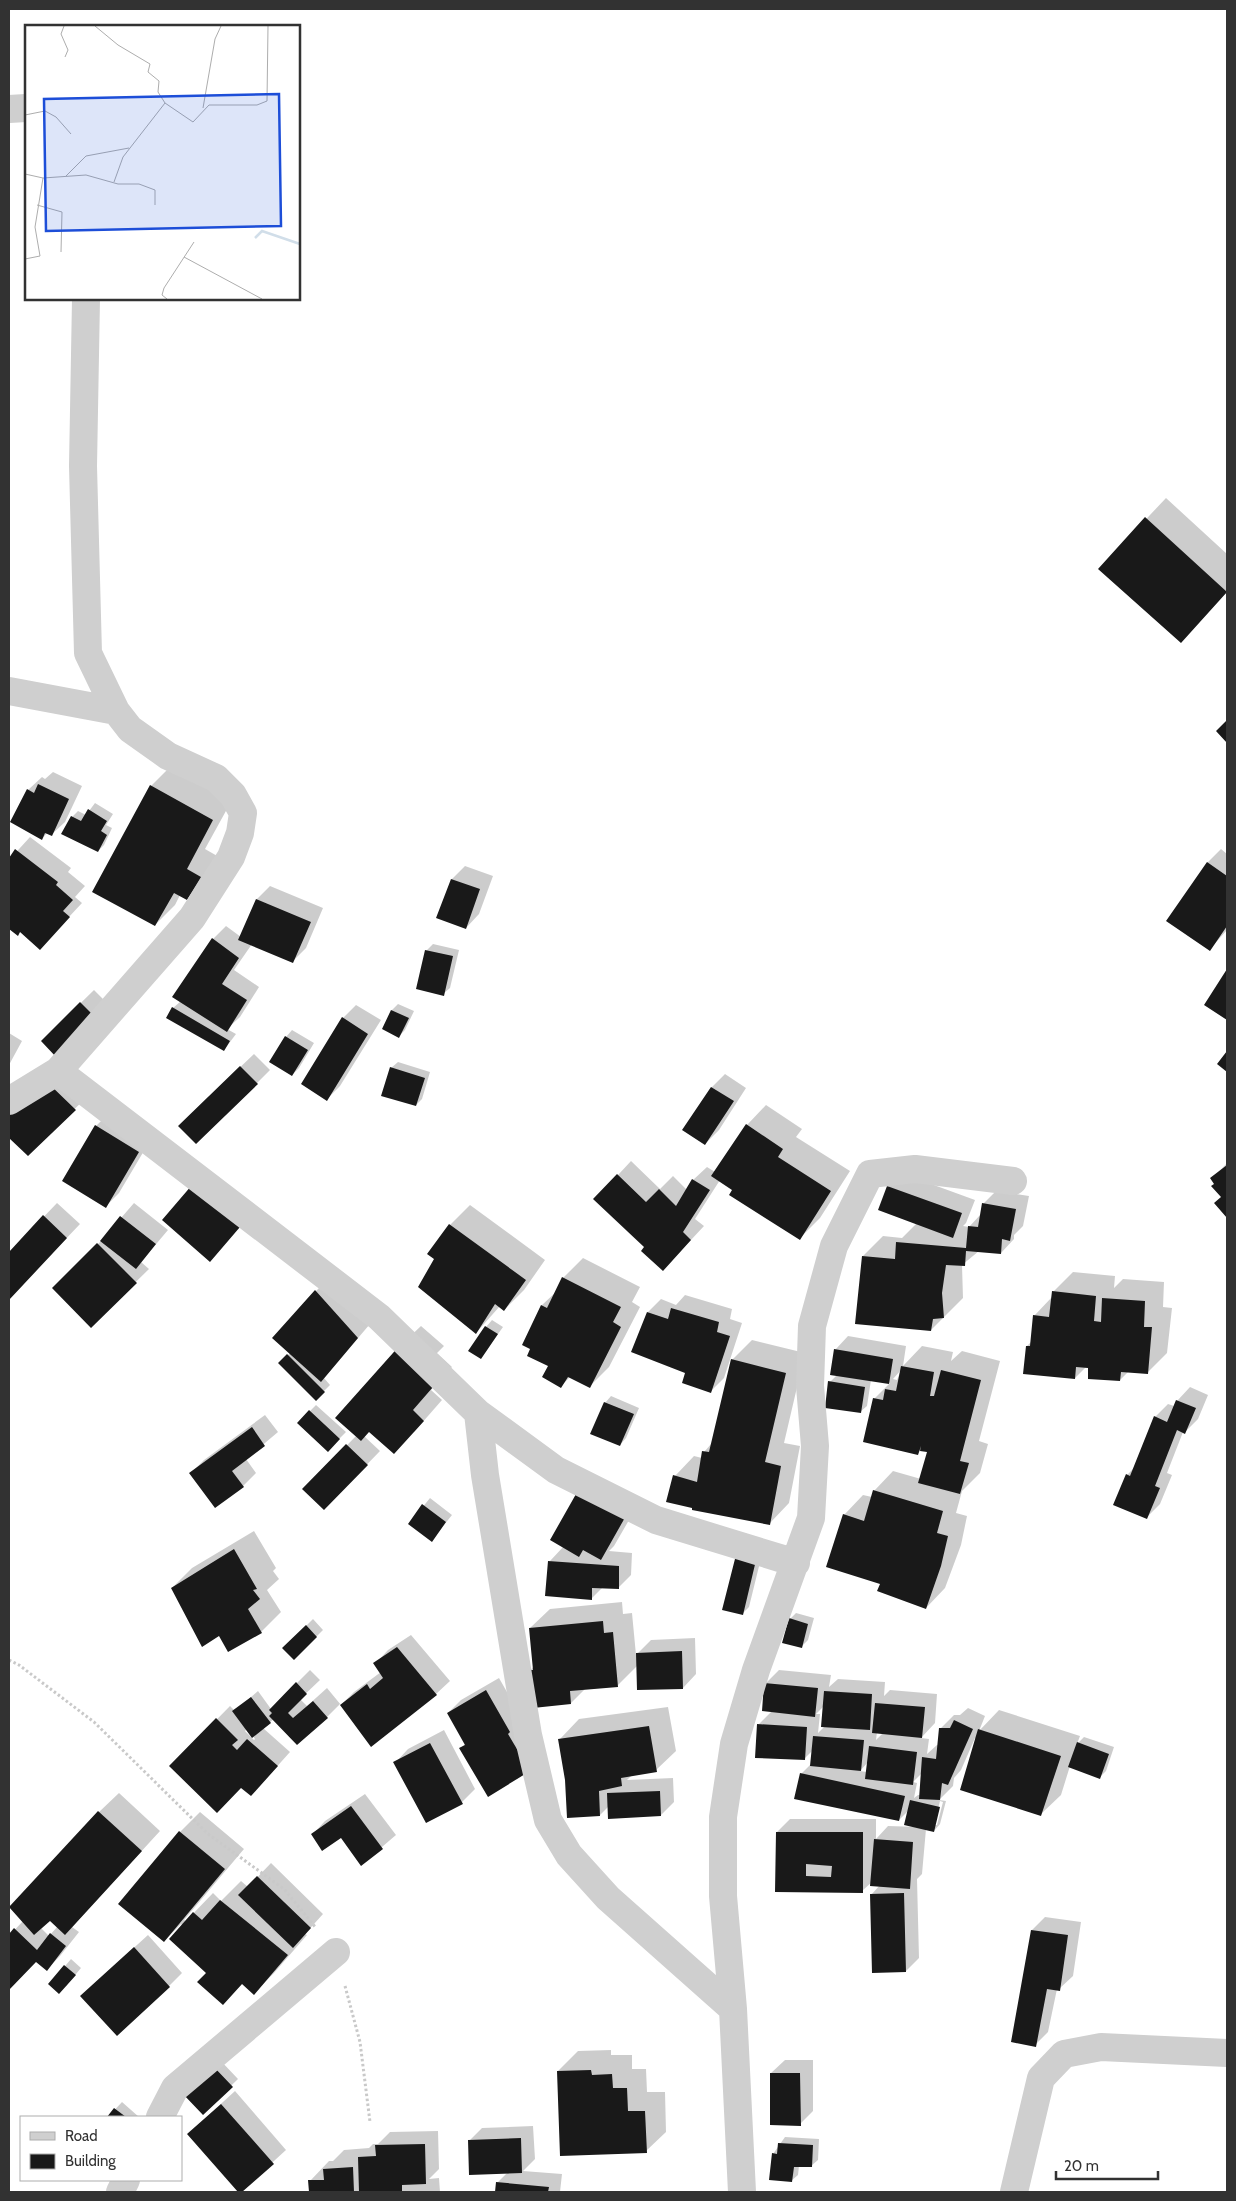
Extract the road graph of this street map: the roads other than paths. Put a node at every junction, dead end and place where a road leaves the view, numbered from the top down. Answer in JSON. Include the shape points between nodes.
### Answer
{"nodes":[{"id":1,"x":25,"y":108,"type":"edge"},
{"id":2,"x":9,"y":109,"type":"edge"},
{"id":3,"x":86,"y":300,"type":"edge"},
{"id":4,"x":9,"y":691,"type":"edge"},
{"id":5,"x":116,"y":711,"type":"junction"},
{"id":6,"x":58,"y":1071,"type":"junction"},
{"id":7,"x":9,"y":1101,"type":"edge"},
{"id":8,"x":1012,"y":1181,"type":"dead end"},
{"id":9,"x":478,"y":1413,"type":"junction"},
{"id":10,"x":796,"y":1563,"type":"junction"},
{"id":11,"x":336,"y":1952,"type":"road end"},
{"id":12,"x":733,"y":2009,"type":"junction"},
{"id":13,"x":1227,"y":2053,"type":"edge"},
{"id":14,"x":161,"y":2116,"type":"edge"},
{"id":15,"x":742,"y":2192,"type":"edge"},
{"id":16,"x":1014,"y":2192,"type":"edge"}],
"edges":[{"from":1,"to":2,"type":"street"},
{"from":3,"to":5,"type":"street","via":[[82,466],[88,653]]},
{"from":4,"to":5,"type":"street"},
{"from":5,"to":6,"type":"street","via":[[130,729],[168,756],[216,778],[233,795],[243,813],[240,833],[231,856],[192,918]]},
{"from":6,"to":7,"type":"street"},
{"from":6,"to":9,"type":"street","via":[[379,1317]]},
{"from":8,"to":10,"type":"street","via":[[915,1169],[870,1174],[834,1246],[812,1326],[810,1386],[815,1446],[811,1518]]},
{"from":9,"to":10,"type":"street","via":[[556,1470],[656,1520]]},
{"from":9,"to":12,"type":"street","via":[[485,1475],[528,1735],[548,1820],[569,1855],[608,1898]]},
{"from":10,"to":12,"type":"street","via":[[756,1670],[734,1744],[725,1808],[722,1896]]},
{"from":11,"to":14,"type":"street","via":[[175,2088]]},
{"from":12,"to":15,"type":"street"},
{"from":13,"to":16,"type":"street","via":[[1101,2047],[1064,2054],[1041,2078]]}]}
